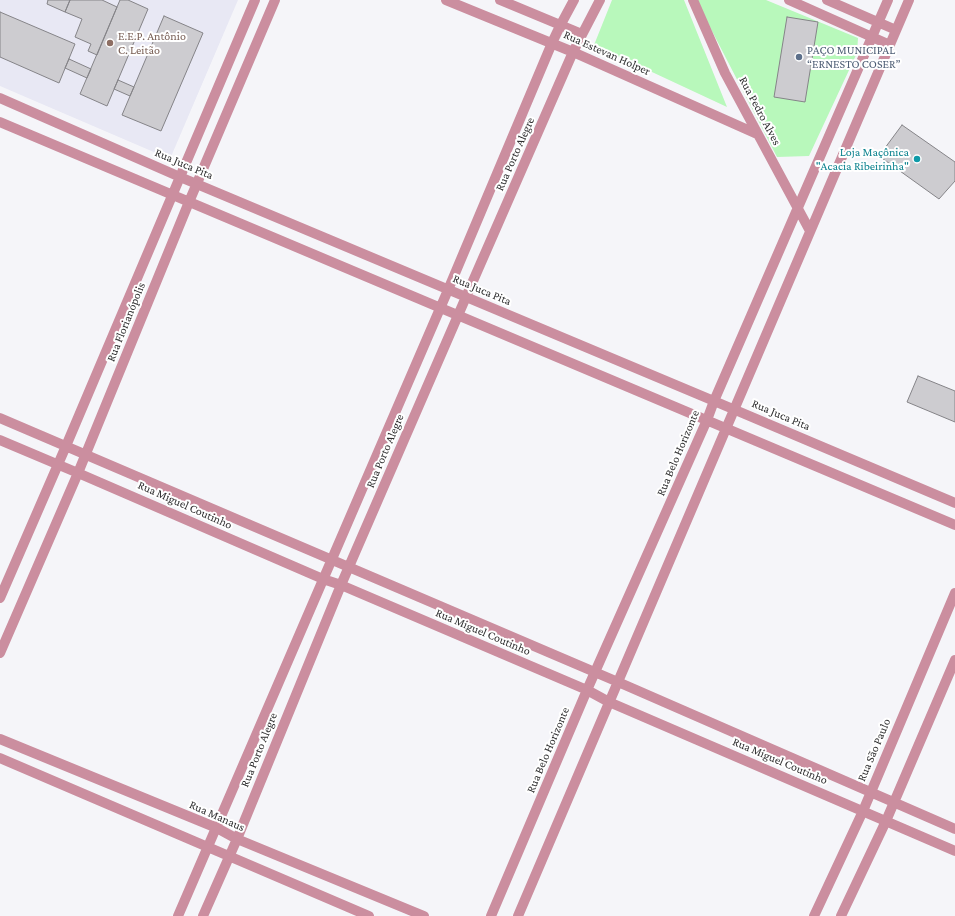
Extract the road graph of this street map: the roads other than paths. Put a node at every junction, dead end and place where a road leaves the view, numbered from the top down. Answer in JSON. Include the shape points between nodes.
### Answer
{"nodes":[{"id":1,"x":255,"y":0,"type":"edge"},
{"id":2,"x":275,"y":0,"type":"edge"},
{"id":3,"x":446,"y":0,"type":"edge"},
{"id":4,"x":500,"y":0,"type":"edge"},
{"id":5,"x":574,"y":0,"type":"edge"},
{"id":6,"x":600,"y":0,"type":"edge"},
{"id":7,"x":693,"y":0,"type":"edge"},
{"id":8,"x":789,"y":0,"type":"edge"},
{"id":9,"x":827,"y":0,"type":"edge"},
{"id":10,"x":888,"y":0,"type":"edge"},
{"id":11,"x":909,"y":0,"type":"edge"},
{"id":12,"x":878,"y":22,"type":"junction"},
{"id":13,"x":560,"y":26,"type":"junction"},
{"id":14,"x":896,"y":30,"type":"junction"},
{"id":15,"x":582,"y":34,"type":"junction"},
{"id":16,"x":872,"y":38,"type":"junction"},
{"id":17,"x":552,"y":43,"type":"junction"},
{"id":18,"x":890,"y":45,"type":"junction"},
{"id":19,"x":573,"y":52,"type":"junction"},
{"id":20,"x":0,"y":98,"type":"edge"},
{"id":21,"x":0,"y":122,"type":"edge"},
{"id":22,"x":757,"y":134,"type":"junction"},
{"id":23,"x":180,"y":177,"type":"junction"},
{"id":24,"x":196,"y":184,"type":"junction"},
{"id":25,"x":172,"y":195,"type":"junction"},
{"id":26,"x":189,"y":202,"type":"junction"},
{"id":27,"x":797,"y":208,"type":"junction"},
{"id":28,"x":810,"y":232,"type":"junction"},
{"id":29,"x":448,"y":290,"type":"junction"},
{"id":30,"x":466,"y":297,"type":"junction"},
{"id":31,"x":440,"y":308,"type":"junction"},
{"id":32,"x":458,"y":315,"type":"junction"},
{"id":33,"x":714,"y":401,"type":"junction"},
{"id":34,"x":734,"y":409,"type":"junction"},
{"id":35,"x":0,"y":418,"type":"edge"},
{"id":36,"x":707,"y":420,"type":"junction"},
{"id":37,"x":726,"y":428,"type":"junction"},
{"id":38,"x":0,"y":440,"type":"edge"},
{"id":39,"x":66,"y":446,"type":"junction"},
{"id":40,"x":85,"y":454,"type":"junction"},
{"id":41,"x":58,"y":465,"type":"junction"},
{"id":42,"x":78,"y":473,"type":"junction"},
{"id":43,"x":955,"y":503,"type":"edge"},
{"id":44,"x":955,"y":526,"type":"edge"},
{"id":45,"x":332,"y":560,"type":"junction"},
{"id":46,"x":349,"y":567,"type":"junction"},
{"id":47,"x":323,"y":580,"type":"junction"},
{"id":48,"x":341,"y":585,"type":"junction"},
{"id":49,"x":955,"y":593,"type":"edge"},
{"id":50,"x":0,"y":598,"type":"edge"},
{"id":51,"x":0,"y":653,"type":"edge"},
{"id":52,"x":955,"y":660,"type":"edge"},
{"id":53,"x":595,"y":672,"type":"junction"},
{"id":54,"x":618,"y":682,"type":"junction"},
{"id":55,"x":587,"y":690,"type":"junction"},
{"id":56,"x":609,"y":702,"type":"junction"},
{"id":57,"x":0,"y":739,"type":"edge"},
{"id":58,"x":0,"y":758,"type":"edge"},
{"id":59,"x":870,"y":792,"type":"junction"},
{"id":60,"x":894,"y":802,"type":"junction"},
{"id":61,"x":863,"y":811,"type":"junction"},
{"id":62,"x":886,"y":821,"type":"junction"},
{"id":63,"x":217,"y":828,"type":"junction"},
{"id":64,"x":955,"y":829,"type":"edge"},
{"id":65,"x":237,"y":839,"type":"junction"},
{"id":66,"x":208,"y":847,"type":"junction"},
{"id":67,"x":955,"y":851,"type":"edge"},
{"id":68,"x":229,"y":856,"type":"junction"},
{"id":69,"x":178,"y":916,"type":"edge"},
{"id":70,"x":204,"y":916,"type":"edge"},
{"id":71,"x":369,"y":916,"type":"edge"},
{"id":72,"x":424,"y":916,"type":"edge"},
{"id":73,"x":491,"y":916,"type":"edge"},
{"id":74,"x":518,"y":916,"type":"edge"},
{"id":75,"x":814,"y":916,"type":"edge"},
{"id":76,"x":841,"y":916,"type":"edge"}],
"edges":[{"from":1,"to":23,"type":"street","name":"Rua Florianópolis"},
{"from":2,"to":24,"type":"street","name":"Rua Florianópolis"},
{"from":3,"to":17,"type":"street","name":"Rua Estevan Holper"},
{"from":4,"to":13,"type":"street","name":"Rua Estevan Holper"},
{"from":5,"to":13,"type":"street","name":"Rua Porto Alegre"},
{"from":6,"to":15,"type":"street","name":"Rua Porto Alegre"},
{"from":7,"to":22,"type":"street","name":"Rua Pedro Alves","via":[[725,73]]},
{"from":8,"to":16,"type":"street"},
{"from":9,"to":12,"type":"street"},
{"from":10,"to":12,"type":"street","name":"Rua Belo Horizonte"},
{"from":11,"to":14,"type":"street"},
{"from":12,"to":14,"type":"street"},
{"from":12,"to":16,"type":"street","name":"Rua Belo Horizonte"},
{"from":13,"to":15,"type":"street","name":"Rua Estevan Holper"},
{"from":13,"to":17,"type":"street","name":"Rua Porto Alegre"},
{"from":14,"to":18,"type":"street"},
{"from":15,"to":19,"type":"street","name":"Rua Porto Alegre"},
{"from":16,"to":18,"type":"street"},
{"from":16,"to":27,"type":"street","name":"Rua Belo Horizonte"},
{"from":17,"to":19,"type":"street","name":"Rua Estevan Holper"},
{"from":17,"to":29,"type":"street","name":"Rua Porto Alegre"},
{"from":18,"to":28,"type":"street"},
{"from":19,"to":22,"type":"street","name":"Rua Estevan Holper"},
{"from":19,"to":30,"type":"street","name":"Rua Porto Alegre"},
{"from":20,"to":23,"type":"street","name":"Rua Juca Pita"},
{"from":21,"to":25,"type":"street"},
{"from":22,"to":27,"type":"street","name":"Rua Pedro Alves"},
{"from":23,"to":24,"type":"street","name":"Rua Juca Pita"},
{"from":23,"to":25,"type":"street","name":"Rua Florianópolis"},
{"from":24,"to":26,"type":"street","name":"Rua Florianópolis"},
{"from":24,"to":29,"type":"street","name":"Rua Juca Pita"},
{"from":25,"to":26,"type":"street"},
{"from":25,"to":39,"type":"street","name":"Rua Florianópolis"},
{"from":26,"to":31,"type":"street"},
{"from":26,"to":40,"type":"street","name":"Rua Florianópolis"},
{"from":27,"to":28,"type":"street","name":"Rua Pedro Alves"},
{"from":27,"to":33,"type":"street","name":"Rua Belo Horizonte"},
{"from":28,"to":34,"type":"street"},
{"from":29,"to":30,"type":"street","name":"Rua Juca Pita"},
{"from":29,"to":31,"type":"street","name":"Rua Porto Alegre"},
{"from":30,"to":32,"type":"street","name":"Rua Porto Alegre"},
{"from":30,"to":33,"type":"street","name":"Rua Juca Pita"},
{"from":31,"to":32,"type":"street"},
{"from":31,"to":45,"type":"street","name":"Rua Porto Alegre"},
{"from":32,"to":36,"type":"street"},
{"from":32,"to":46,"type":"street","name":"Rua Porto Alegre"},
{"from":33,"to":34,"type":"street","name":"Rua Juca Pita"},
{"from":33,"to":36,"type":"street","name":"Rua Belo Horizonte"},
{"from":34,"to":37,"type":"street"},
{"from":34,"to":43,"type":"street","name":"Rua Juca Pita"},
{"from":35,"to":39,"type":"street","name":"Rua Miguel Coutinho"},
{"from":36,"to":37,"type":"street"},
{"from":36,"to":53,"type":"street","name":"Rua Belo Horizonte"},
{"from":37,"to":44,"type":"street"},
{"from":37,"to":54,"type":"street"},
{"from":38,"to":41,"type":"street","name":"Rua Miguel Coutinho"},
{"from":39,"to":40,"type":"street","name":"Rua Miguel Coutinho"},
{"from":39,"to":41,"type":"street","name":"Rua Florianópolis"},
{"from":40,"to":42,"type":"street","name":"Rua Florianópolis"},
{"from":40,"to":45,"type":"street","name":"Rua Miguel Coutinho"},
{"from":41,"to":42,"type":"street","name":"Rua Miguel Coutinho"},
{"from":41,"to":50,"type":"street","name":"Rua Florianópolis"},
{"from":42,"to":47,"type":"street","name":"Rua Miguel Coutinho"},
{"from":42,"to":51,"type":"street","name":"Rua Florianópolis"},
{"from":45,"to":46,"type":"street","name":"Rua Miguel Coutinho"},
{"from":45,"to":47,"type":"street","name":"Rua Porto Alegre"},
{"from":46,"to":48,"type":"street","name":"Rua Porto Alegre"},
{"from":46,"to":53,"type":"street","name":"Rua Miguel Coutinho"},
{"from":47,"to":48,"type":"street","name":"Rua Miguel Coutinho"},
{"from":47,"to":63,"type":"street","name":"Rua Porto Alegre"},
{"from":48,"to":55,"type":"street","name":"Rua Miguel Coutinho"},
{"from":48,"to":65,"type":"street","name":"Rua Porto Alegre"},
{"from":49,"to":59,"type":"street","name":"Rua São Paulo"},
{"from":52,"to":60,"type":"street"},
{"from":53,"to":54,"type":"street","name":"Rua Miguel Coutinho"},
{"from":53,"to":55,"type":"street","name":"Rua Belo Horizonte"},
{"from":54,"to":56,"type":"street"},
{"from":54,"to":59,"type":"street","name":"Rua Miguel Coutinho"},
{"from":55,"to":56,"type":"street","name":"Rua Miguel Coutinho"},
{"from":55,"to":73,"type":"street","name":"Rua Belo Horizonte"},
{"from":56,"to":61,"type":"street","name":"Rua Miguel Coutinho"},
{"from":56,"to":74,"type":"street"},
{"from":57,"to":63,"type":"street","name":"Rua Manaus"},
{"from":58,"to":66,"type":"street"},
{"from":59,"to":60,"type":"street","name":"Rua Miguel Coutinho"},
{"from":59,"to":61,"type":"street","name":"Rua São Paulo"},
{"from":60,"to":62,"type":"street"},
{"from":60,"to":64,"type":"street","name":"Rua Miguel Coutinho"},
{"from":61,"to":62,"type":"street","name":"Rua Miguel Coutinho"},
{"from":61,"to":75,"type":"street","name":"Rua São Paulo"},
{"from":62,"to":67,"type":"street","name":"Rua Miguel Coutinho"},
{"from":62,"to":76,"type":"street"},
{"from":63,"to":65,"type":"street","name":"Rua Manaus"},
{"from":63,"to":66,"type":"street","name":"Rua Porto Alegre"},
{"from":65,"to":68,"type":"street","name":"Rua Porto Alegre"},
{"from":65,"to":72,"type":"street","name":"Rua Manaus"},
{"from":66,"to":68,"type":"street"},
{"from":66,"to":69,"type":"street","name":"Rua Porto Alegre"},
{"from":68,"to":70,"type":"street","name":"Rua Porto Alegre"},
{"from":68,"to":71,"type":"street"}]}
